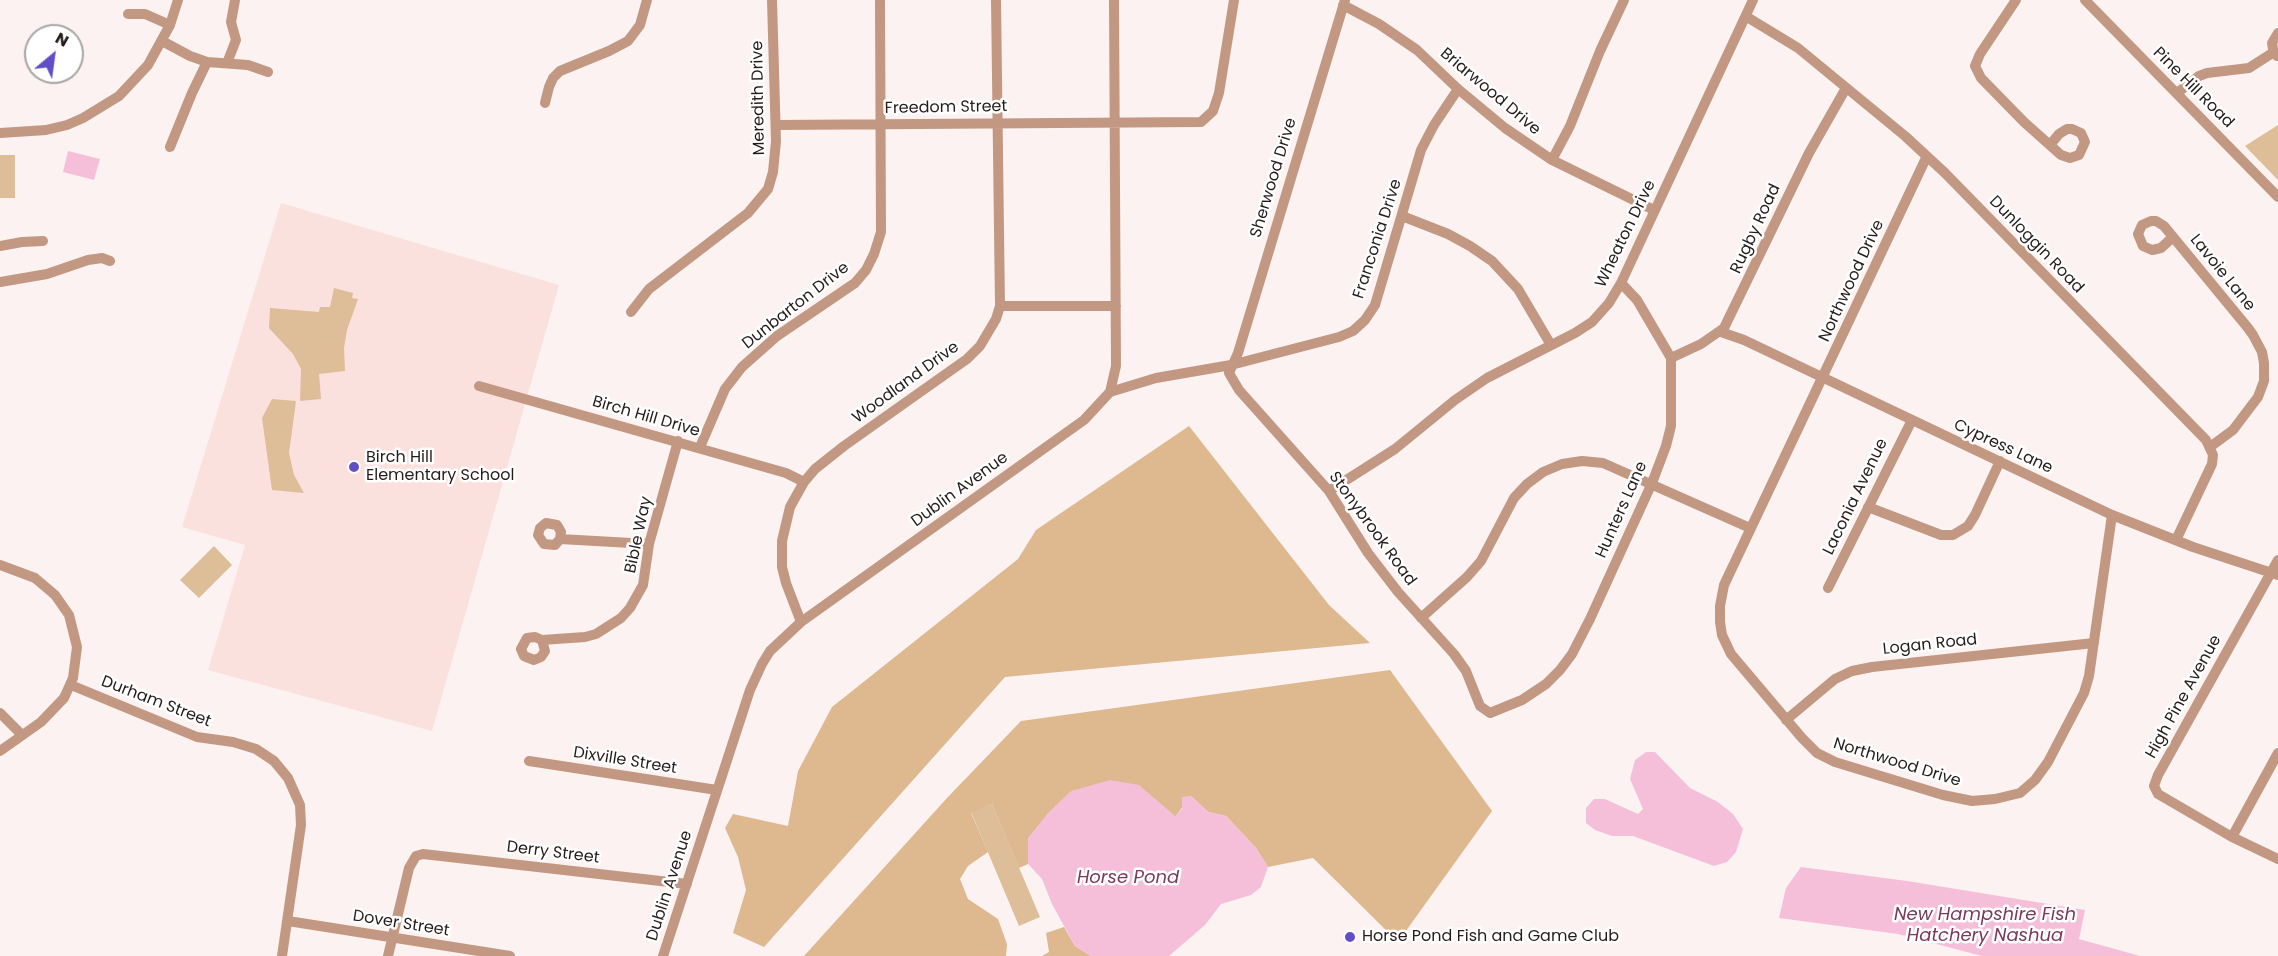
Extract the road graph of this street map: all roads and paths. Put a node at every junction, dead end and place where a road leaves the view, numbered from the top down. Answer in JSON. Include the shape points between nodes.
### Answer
{"nodes":[{"id":1,"x":178,"y":0,"type":"edge"},
{"id":2,"x":235,"y":0,"type":"edge"},
{"id":3,"x":646,"y":0,"type":"edge"},
{"id":4,"x":772,"y":0,"type":"edge"},
{"id":5,"x":880,"y":0,"type":"edge"},
{"id":6,"x":996,"y":0,"type":"edge"},
{"id":7,"x":1114,"y":0,"type":"edge"},
{"id":8,"x":1234,"y":0,"type":"edge"},
{"id":9,"x":1624,"y":0,"type":"edge"},
{"id":10,"x":1754,"y":0,"type":"edge"},
{"id":11,"x":2016,"y":0,"type":"edge"},
{"id":12,"x":2085,"y":0,"type":"edge"},
{"id":13,"x":1344,"y":2,"type":"edge"},
{"id":14,"x":128,"y":14,"type":"dead end"},
{"id":15,"x":1747,"y":17,"type":"junction"},
{"id":16,"x":170,"y":25,"type":"junction"},
{"id":17,"x":2278,"y":33,"type":"edge"},
{"id":18,"x":162,"y":41,"type":"junction"},
{"id":19,"x":2276,"y":54,"type":"edge"},
{"id":20,"x":207,"y":62,"type":"junction"},
{"id":21,"x":227,"y":63,"type":"junction"},
{"id":22,"x":268,"y":72,"type":"dead end"},
{"id":23,"x":1846,"y":88,"type":"junction"},
{"id":24,"x":1458,"y":89,"type":"junction"},
{"id":25,"x":2177,"y":93,"type":"junction"},
{"id":26,"x":545,"y":103,"type":"dead end"},
{"id":27,"x":997,"y":122,"type":"junction"},
{"id":28,"x":1116,"y":123,"type":"junction"},
{"id":29,"x":882,"y":124,"type":"junction"},
{"id":30,"x":776,"y":125,"type":"junction"},
{"id":31,"x":0,"y":133,"type":"edge"},
{"id":32,"x":2050,"y":145,"type":"dead end"},
{"id":33,"x":170,"y":147,"type":"dead end"},
{"id":34,"x":1927,"y":156,"type":"junction"},
{"id":35,"x":1552,"y":160,"type":"junction"},
{"id":36,"x":2278,"y":197,"type":"edge"},
{"id":37,"x":1654,"y":210,"type":"junction"},
{"id":38,"x":1402,"y":216,"type":"junction"},
{"id":39,"x":2173,"y":237,"type":"dead end"},
{"id":40,"x":43,"y":241,"type":"dead end"},
{"id":41,"x":0,"y":246,"type":"edge"},
{"id":42,"x":110,"y":261,"type":"dead end"},
{"id":43,"x":0,"y":282,"type":"edge"},
{"id":44,"x":1621,"y":283,"type":"junction"},
{"id":45,"x":1000,"y":306,"type":"junction"},
{"id":46,"x":1116,"y":306,"type":"junction"},
{"id":47,"x":631,"y":312,"type":"dead end"},
{"id":48,"x":1721,"y":332,"type":"junction"},
{"id":49,"x":1551,"y":345,"type":"junction"},
{"id":50,"x":1671,"y":358,"type":"junction"},
{"id":51,"x":1231,"y":365,"type":"junction"},
{"id":52,"x":1824,"y":378,"type":"junction"},
{"id":53,"x":479,"y":386,"type":"dead end"},
{"id":54,"x":1110,"y":392,"type":"junction"},
{"id":55,"x":1911,"y":420,"type":"junction"},
{"id":56,"x":678,"y":441,"type":"junction"},
{"id":57,"x":700,"y":447,"type":"junction"},
{"id":58,"x":2210,"y":447,"type":"junction"},
{"id":59,"x":2000,"y":462,"type":"junction"},
{"id":60,"x":804,"y":482,"type":"junction"},
{"id":61,"x":1652,"y":483,"type":"junction"},
{"id":62,"x":1329,"y":491,"type":"junction"},
{"id":63,"x":1868,"y":507,"type":"junction"},
{"id":64,"x":2112,"y":515,"type":"junction"},
{"id":65,"x":1750,"y":528,"type":"junction"},
{"id":66,"x":561,"y":540,"type":"dead end"},
{"id":67,"x":2176,"y":540,"type":"junction"},
{"id":68,"x":649,"y":544,"type":"junction"},
{"id":69,"x":2278,"y":560,"type":"edge"},
{"id":70,"x":0,"y":565,"type":"edge"},
{"id":71,"x":2275,"y":573,"type":"edge"},
{"id":72,"x":1828,"y":588,"type":"dead end"},
{"id":73,"x":1421,"y":618,"type":"junction"},
{"id":74,"x":801,"y":622,"type":"junction"},
{"id":75,"x":542,"y":640,"type":"dead end"},
{"id":76,"x":2094,"y":643,"type":"junction"},
{"id":77,"x":71,"y":685,"type":"junction"},
{"id":78,"x":0,"y":713,"type":"edge"},
{"id":79,"x":1490,"y":713,"type":"joint"},
{"id":80,"x":1786,"y":720,"type":"junction"},
{"id":81,"x":22,"y":735,"type":"junction"},
{"id":82,"x":0,"y":751,"type":"edge"},
{"id":83,"x":2278,"y":753,"type":"edge"},
{"id":84,"x":529,"y":761,"type":"dead end"},
{"id":85,"x":717,"y":790,"type":"junction"},
{"id":86,"x":2232,"y":837,"type":"junction"},
{"id":87,"x":2278,"y":859,"type":"edge"},
{"id":88,"x":687,"y":884,"type":"junction"},
{"id":89,"x":288,"y":921,"type":"junction"},
{"id":90,"x":391,"y":938,"type":"junction"},
{"id":91,"x":282,"y":956,"type":"edge"},
{"id":92,"x":388,"y":956,"type":"edge"},
{"id":93,"x":510,"y":956,"type":"edge"},
{"id":94,"x":663,"y":956,"type":"edge"}],
"edges":[{"from":1,"to":16,"type":"street"},
{"from":2,"to":21,"type":"street","via":[[231,22],[236,40]]},
{"from":3,"to":26,"type":"street","via":[[640,25],[628,40],[560,71],[553,78]]},
{"from":4,"to":30,"type":"street","name":"Meredith Drive"},
{"from":5,"to":29,"type":"street","name":"Dunbarton Drive"},
{"from":6,"to":27,"type":"street","name":"Woodland Drive"},
{"from":7,"to":28,"type":"street"},
{"from":8,"to":28,"type":"street","name":"Freedom Street","via":[[1219,93],[1208,117],[1196,123]]},
{"from":9,"to":35,"type":"street"},
{"from":10,"to":15,"type":"street","name":"Wheaton Drive"},
{"from":11,"to":32,"type":"street","via":[[1975,66],[1982,78]]},
{"from":12,"to":25,"type":"street","name":"Pine Hill Road"},
{"from":13,"to":24,"type":"street","name":"Briarwood Drive","via":[[1417,50]]},
{"from":13,"to":51,"type":"street","name":"Sherwood Drive","via":[[1238,353]]},
{"from":14,"to":16,"type":"street","via":[[146,14]]},
{"from":15,"to":23,"type":"street","name":"Dunloggin Road","via":[[1798,48]]},
{"from":15,"to":37,"type":"street","name":"Wheaton Drive"},
{"from":16,"to":18,"type":"street"},
{"from":17,"to":19,"type":"street","via":[[2272,43]]},
{"from":18,"to":20,"type":"street"},
{"from":18,"to":31,"type":"street","via":[[134,82],[83,118],[46,130]]},
{"from":19,"to":25,"type":"street","via":[[2249,68],[2199,76]]},
{"from":20,"to":21,"type":"street"},
{"from":20,"to":33,"type":"street"},
{"from":21,"to":22,"type":"street"},
{"from":23,"to":34,"type":"street","name":"Dunloggin Road"},
{"from":23,"to":48,"type":"street","name":"Rugby Road","via":[[1809,153]]},
{"from":24,"to":35,"type":"street","name":"Briarwood Drive"},
{"from":24,"to":38,"type":"street","name":"Franconia Drive","via":[[1421,150]]},
{"from":25,"to":36,"type":"street","name":"Pine Hill Road"},
{"from":27,"to":28,"type":"street","name":"Freedom Street"},
{"from":27,"to":29,"type":"street","name":"Freedom Street"},
{"from":27,"to":45,"type":"street","name":"Woodland Drive"},
{"from":28,"to":46,"type":"street"},
{"from":29,"to":30,"type":"street","name":"Freedom Street"},
{"from":29,"to":57,"type":"street","name":"Dunbarton Drive","via":[[881,232],[866,270],[855,283],[777,336],[742,367],[725,389]]},
{"from":30,"to":47,"type":"street","name":"Meredith Drive","via":[[773,172],[763,197],[738,222],[649,289]]},
{"from":34,"to":52,"type":"street","name":"Northwood Drive"},
{"from":34,"to":58,"type":"street","name":"Dunloggin Road"},
{"from":35,"to":37,"type":"street","name":"Briarwood Drive"},
{"from":37,"to":44,"type":"street","name":"Wheaton Drive"},
{"from":38,"to":49,"type":"street","via":[[1448,234],[1492,261],[1518,289]]},
{"from":38,"to":51,"type":"street","name":"Franconia Drive","via":[[1375,304],[1353,331]]},
{"from":39,"to":58,"type":"street","name":"Lavoie Lane","via":[[2253,335],[2264,363],[2264,381],[2258,397],[2233,430]]},
{"from":40,"to":41,"type":"street"},
{"from":42,"to":43,"type":"street","via":[[88,260],[47,274]]},
{"from":44,"to":49,"type":"street","name":"Wheaton Drive","via":[[1592,322]]},
{"from":44,"to":50,"type":"street","via":[[1637,300]]},
{"from":45,"to":46,"type":"street"},
{"from":45,"to":60,"type":"street","name":"Woodland Drive","via":[[990,331],[967,359],[843,446]]},
{"from":46,"to":54,"type":"street","via":[[1116,366]]},
{"from":48,"to":50,"type":"street","name":"Rugby Road"},
{"from":48,"to":52,"type":"street","name":"Cypress Lane"},
{"from":49,"to":62,"type":"street","name":"Wheaton Drive","via":[[1487,378],[1395,450]]},
{"from":50,"to":61,"type":"street","name":"Hunters Lane","via":[[1671,426]]},
{"from":51,"to":54,"type":"street","name":"Franconia Drive","via":[[1156,378]]},
{"from":51,"to":62,"type":"street","name":"Stonybrook Road","via":[[1229,373],[1239,390]]},
{"from":52,"to":55,"type":"street","name":"Cypress Lane"},
{"from":52,"to":65,"type":"street","name":"Northwood Drive"},
{"from":53,"to":56,"type":"street","name":"Birch Hill Drive"},
{"from":54,"to":74,"type":"street","name":"Dublin Avenue","via":[[1084,420]]},
{"from":55,"to":59,"type":"street","name":"Cypress Lane"},
{"from":55,"to":63,"type":"street","name":"Laconia Avenue"},
{"from":56,"to":57,"type":"street","name":"Birch Hill Drive"},
{"from":56,"to":68,"type":"street","name":"Bible Way"},
{"from":57,"to":60,"type":"street","name":"Birch Hill Drive"},
{"from":58,"to":67,"type":"street","via":[[2212,464]]},
{"from":59,"to":63,"type":"street","via":[[1976,515],[1968,526],[1953,535],[1941,535]]},
{"from":59,"to":64,"type":"street","name":"Cypress Lane"},
{"from":60,"to":74,"type":"street","name":"Woodland Drive","via":[[790,507],[782,541],[782,567]]},
{"from":61,"to":65,"type":"street"},
{"from":61,"to":73,"type":"street","via":[[1592,461],[1572,462],[1543,472],[1514,498],[1486,552],[1467,577]]},
{"from":61,"to":79,"type":"street","name":"Hunters Lane","via":[[1572,654],[1546,684],[1522,700]]},
{"from":62,"to":73,"type":"street","name":"Stonybrook Road","via":[[1368,553]]},
{"from":63,"to":72,"type":"street","name":"Laconia Avenue"},
{"from":64,"to":67,"type":"street","name":"Cypress Lane"},
{"from":64,"to":76,"type":"street","name":"Northwood Drive"},
{"from":65,"to":80,"type":"street","name":"Northwood Drive","via":[[1724,585],[1721,629],[1731,654]]},
{"from":66,"to":68,"type":"street"},
{"from":67,"to":71,"type":"street","name":"Cypress Lane"},
{"from":68,"to":75,"type":"street","name":"Bible Way","via":[[643,585],[621,618],[596,634]]},
{"from":69,"to":71,"type":"street","name":"High Pine Avenue"},
{"from":70,"to":77,"type":"street","via":[[35,578],[63,605],[77,647]]},
{"from":71,"to":86,"type":"street","name":"High Pine Avenue","via":[[2154,786],[2158,794]]},
{"from":73,"to":79,"type":"street","name":"Stonybrook Road","via":[[1454,654],[1466,671],[1480,706]]},
{"from":74,"to":85,"type":"street","name":"Dublin Avenue","via":[[778,642],[762,664]]},
{"from":76,"to":80,"type":"street","name":"Logan Road","via":[[1852,671],[1835,679]]},
{"from":76,"to":80,"type":"street","name":"Northwood Drive","via":[[2084,693],[2048,762],[2020,793],[1972,801],[1835,762],[1817,753]]},
{"from":77,"to":81,"type":"street","via":[[50,715]]},
{"from":77,"to":89,"type":"street","name":"Durham Street","via":[[197,737],[244,744],[265,754],[281,769],[293,786],[301,816]]},
{"from":78,"to":81,"type":"street"},
{"from":81,"to":82,"type":"street"},
{"from":83,"to":86,"type":"street"},
{"from":84,"to":85,"type":"street","name":"Dixville Street"},
{"from":85,"to":88,"type":"street","name":"Dublin Avenue"},
{"from":86,"to":87,"type":"street","name":"High Pine Avenue"},
{"from":88,"to":90,"type":"street","name":"Derry Street","via":[[423,854],[416,856],[409,868]]},
{"from":88,"to":94,"type":"street","name":"Dublin Avenue"},
{"from":89,"to":90,"type":"street","name":"Dover Street"},
{"from":89,"to":91,"type":"street","name":"Durham Street"},
{"from":90,"to":92,"type":"street"},
{"from":90,"to":93,"type":"street","name":"Dover Street"}]}
